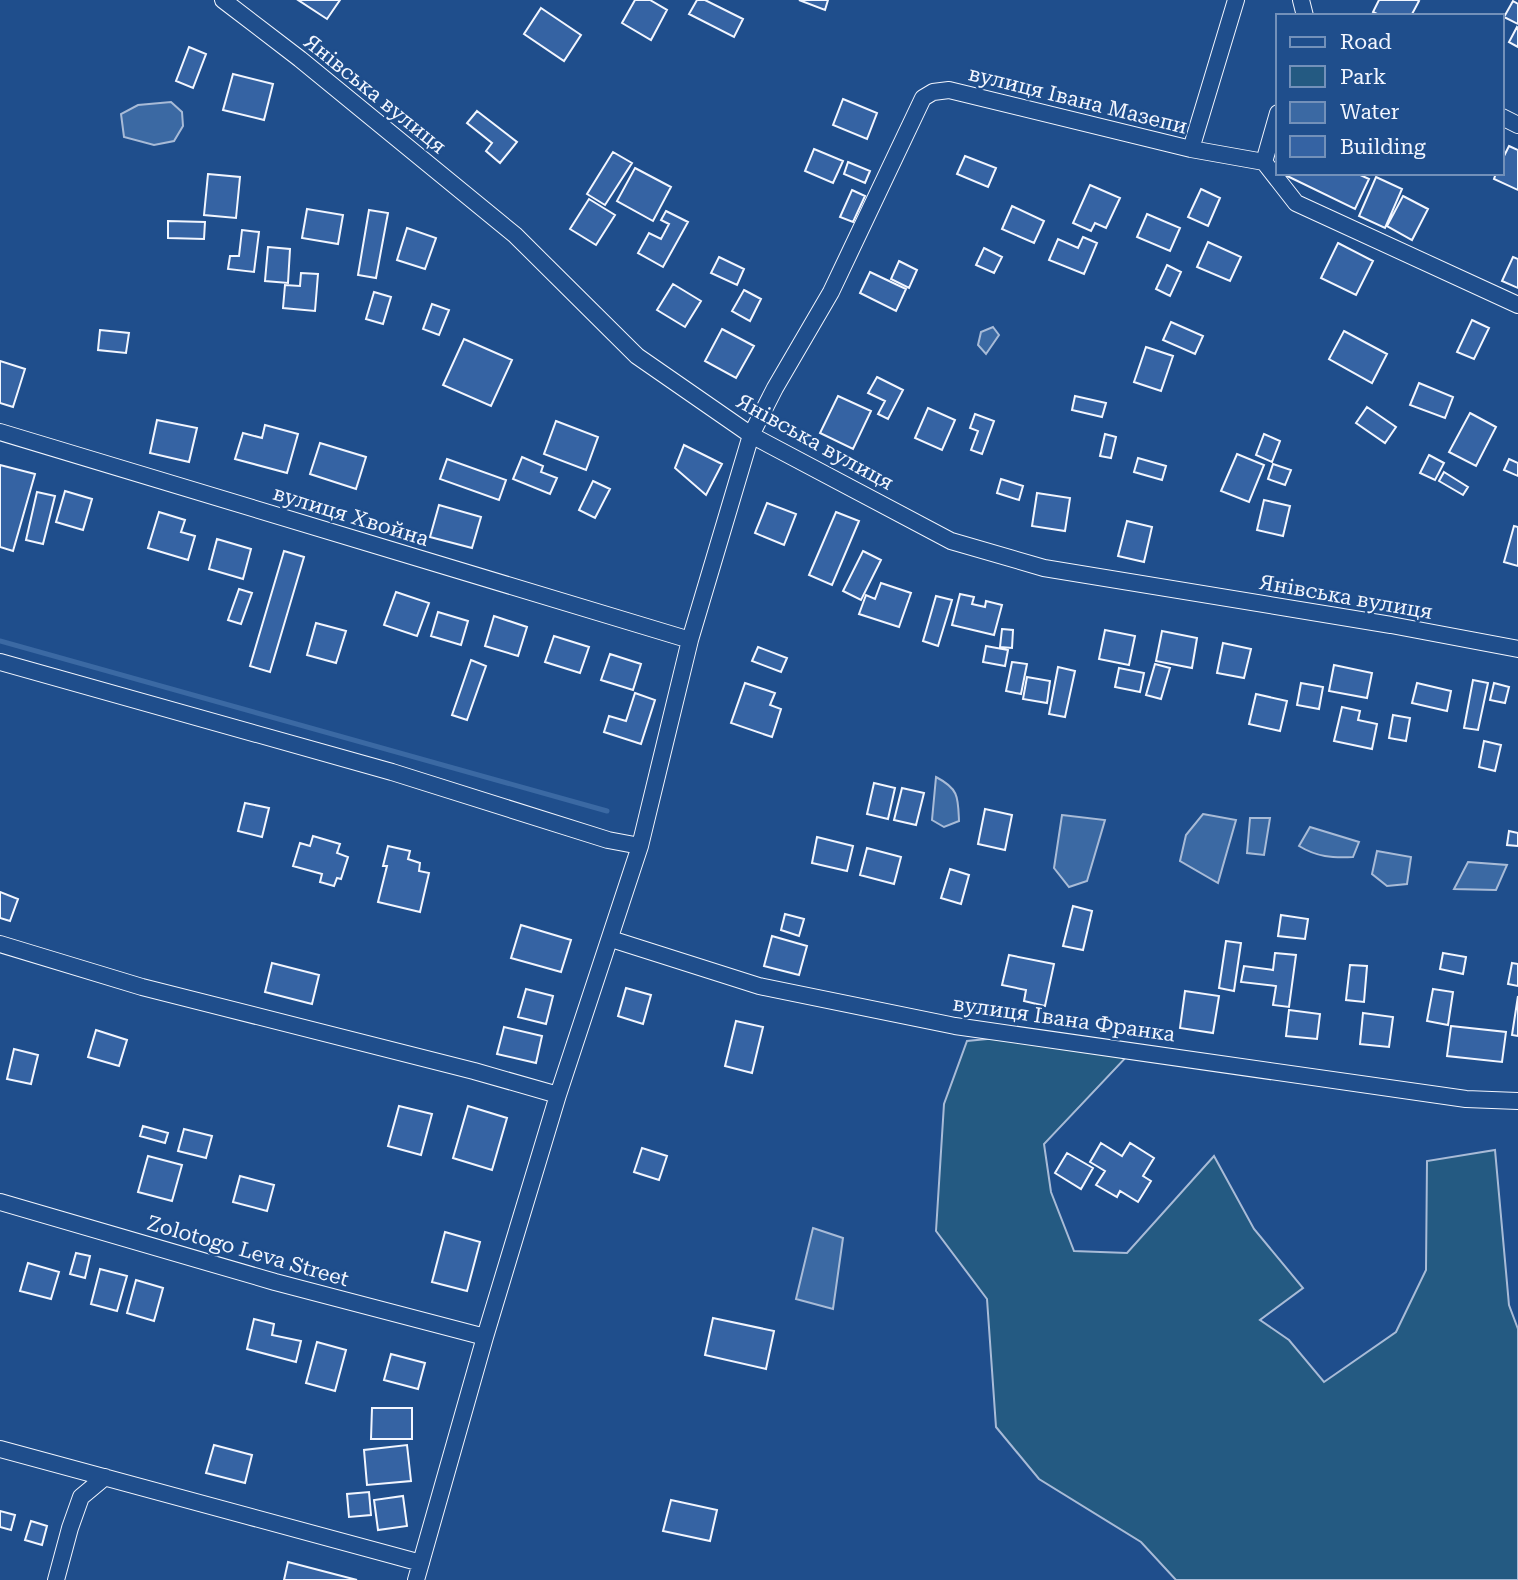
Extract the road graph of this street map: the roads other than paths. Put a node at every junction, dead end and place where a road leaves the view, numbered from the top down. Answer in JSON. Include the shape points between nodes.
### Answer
{"nodes":[{"id":1,"x":223,"y":0,"type":"edge"},
{"id":2,"x":1236,"y":0,"type":"edge"},
{"id":3,"x":1276,"y":120,"type":"edge"},
{"id":4,"x":1191,"y":149,"type":"junction"},
{"id":5,"x":1264,"y":162,"type":"junction"},
{"id":6,"x":1518,"y":305,"type":"edge"},
{"id":7,"x":0,"y":432,"type":"edge"},
{"id":8,"x":751,"y":435,"type":"junction"},
{"id":9,"x":690,"y":640,"type":"junction"},
{"id":10,"x":1518,"y":649,"type":"edge"},
{"id":11,"x":0,"y":662,"type":"edge"},
{"id":12,"x":640,"y":846,"type":"junction"},
{"id":13,"x":611,"y":939,"type":"junction"},
{"id":14,"x":0,"y":944,"type":"edge"},
{"id":15,"x":558,"y":1095,"type":"junction"},
{"id":16,"x":1518,"y":1101,"type":"edge"},
{"id":17,"x":0,"y":1202,"type":"edge"},
{"id":18,"x":485,"y":1337,"type":"junction"},
{"id":19,"x":0,"y":1450,"type":"edge"},
{"id":20,"x":105,"y":1477,"type":"junction"},
{"id":21,"x":421,"y":1563,"type":"junction"},
{"id":22,"x":56,"y":1580,"type":"edge"},
{"id":23,"x":416,"y":1580,"type":"edge"}],
"edges":[{"from":1,"to":8,"type":"street","name":"Янівська вулиця","via":[[515,235],[637,356]]},
{"from":2,"to":4,"type":"street"},
{"from":3,"to":5,"type":"street"},
{"from":4,"to":5,"type":"street","name":"вулиця Івана Мазепи"},
{"from":4,"to":8,"type":"street","name":"вулиця Івана Мазепи","via":[[949,90],[923,98],[831,292]]},
{"from":5,"to":6,"type":"street","via":[[1296,203]]},
{"from":7,"to":9,"type":"street","name":"вулиця Хвойна"},
{"from":8,"to":9,"type":"street","name":"вулиця Івана Мазепи"},
{"from":8,"to":10,"type":"street","name":"Янівська вулиця","via":[[951,541],[1044,568]]},
{"from":9,"to":12,"type":"street","name":"вулиця Івана Мазепи"},
{"from":11,"to":12,"type":"street"},
{"from":12,"to":13,"type":"street","name":"вулиця Івана Мазепи"},
{"from":13,"to":15,"type":"street","name":"вулиця Івана Мазепи"},
{"from":13,"to":16,"type":"street","name":"вулиця Івана Франка","via":[[759,986],[955,1026],[1466,1099]]},
{"from":14,"to":15,"type":"street","via":[[142,987]]},
{"from":15,"to":18,"type":"street","name":"вулиця Івана Мазепи"},
{"from":17,"to":18,"type":"street","name":"Zolotogo Leva Street"},
{"from":18,"to":21,"type":"street","name":"вулиця Івана Мазепи"},
{"from":19,"to":20,"type":"street"},
{"from":20,"to":21,"type":"street"},
{"from":20,"to":22,"type":"street","via":[[81,1497]]},
{"from":21,"to":23,"type":"street","name":"вулиця Івана Мазепи"}]}
